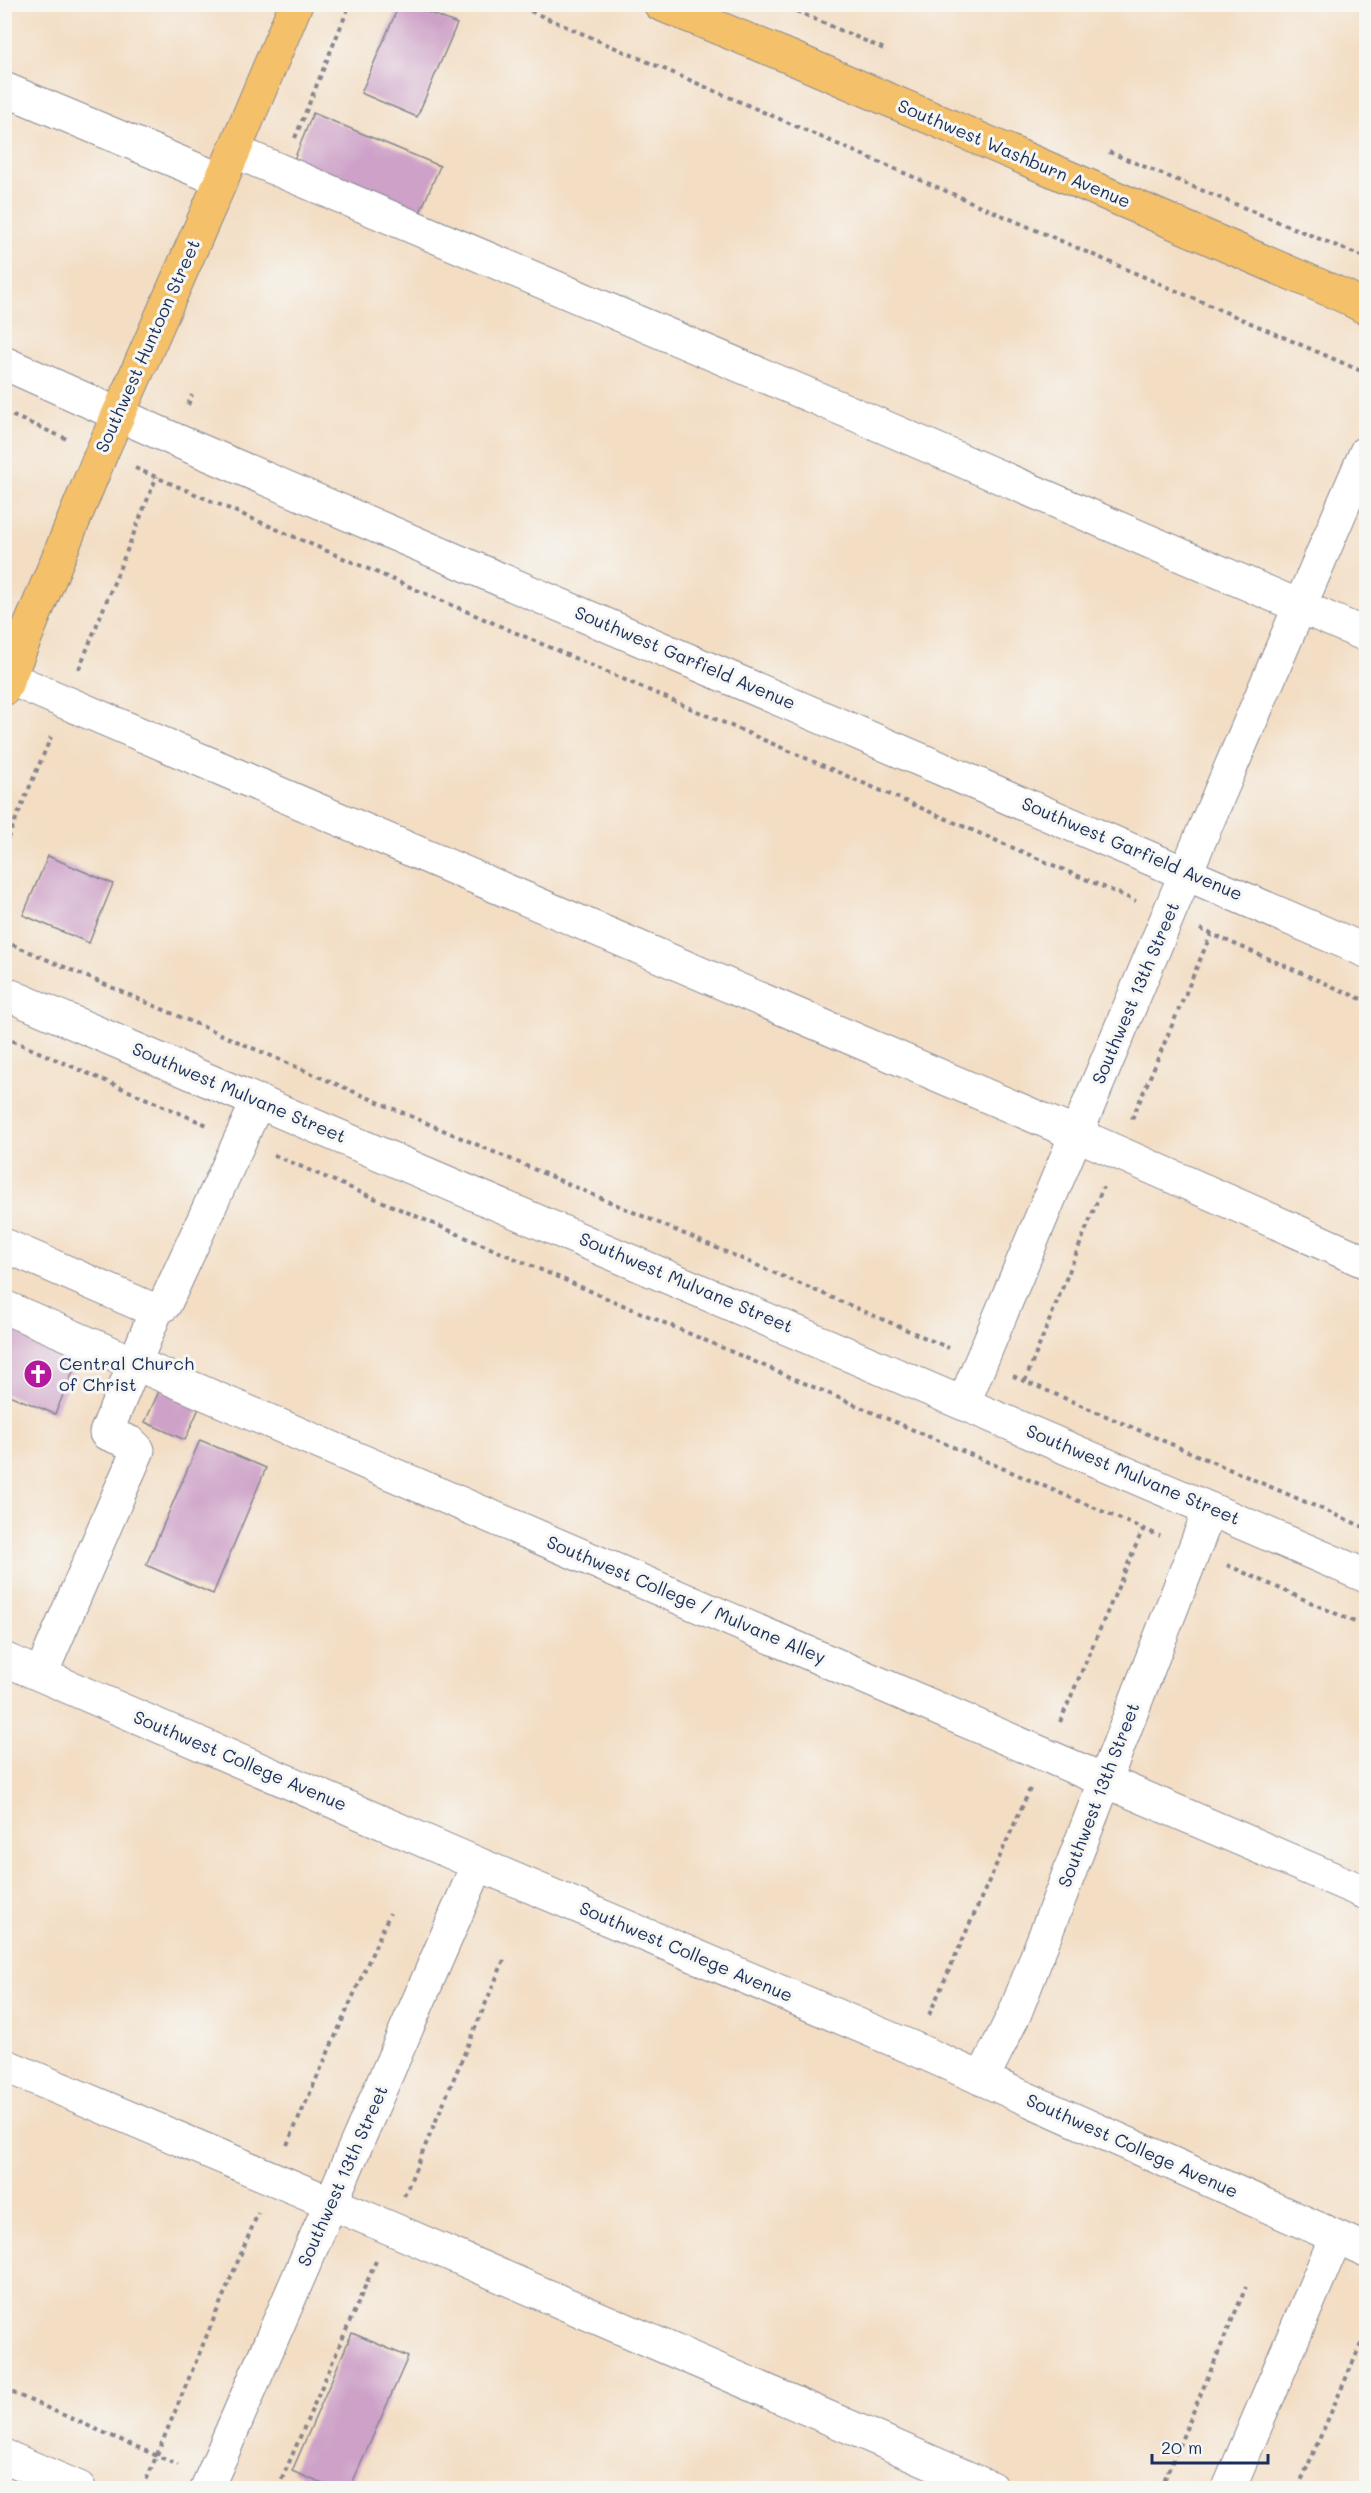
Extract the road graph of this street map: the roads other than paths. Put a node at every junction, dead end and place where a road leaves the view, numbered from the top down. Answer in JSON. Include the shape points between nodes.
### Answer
{"nodes":[{"id":1,"x":296,"y":4,"type":"edge"},
{"id":2,"x":660,"y":4,"type":"edge"},
{"id":3,"x":4,"y":89,"type":"edge"},
{"id":4,"x":228,"y":165,"type":"junction"},
{"id":5,"x":1366,"y":308,"type":"edge"},
{"id":6,"x":4,"y":363,"type":"edge"},
{"id":7,"x":120,"y":414,"type":"junction"},
{"id":8,"x":1366,"y":452,"type":"edge"},
{"id":9,"x":1299,"y":606,"type":"junction"},
{"id":10,"x":1366,"y":635,"type":"edge"},
{"id":11,"x":6,"y":681,"type":"edge"},
{"id":12,"x":1186,"y":872,"type":"junction"},
{"id":13,"x":1366,"y":951,"type":"edge"},
{"id":14,"x":4,"y":993,"type":"edge"},
{"id":15,"x":258,"y":1101,"type":"junction"},
{"id":16,"x":1076,"y":1134,"type":"junction"},
{"id":17,"x":4,"y":1245,"type":"edge"},
{"id":18,"x":1366,"y":1262,"type":"edge"},
{"id":19,"x":4,"y":1307,"type":"edge"},
{"id":20,"x":156,"y":1311,"type":"junction"},
{"id":21,"x":136,"y":1363,"type":"junction"},
{"id":22,"x":964,"y":1402,"type":"junction"},
{"id":23,"x":1210,"y":1509,"type":"junction"},
{"id":24,"x":1366,"y":1576,"type":"edge"},
{"id":25,"x":4,"y":1659,"type":"edge"},
{"id":26,"x":40,"y":1674,"type":"junction"},
{"id":27,"x":1106,"y":1780,"type":"junction"},
{"id":28,"x":478,"y":1864,"type":"junction"},
{"id":29,"x":1366,"y":1893,"type":"edge"},
{"id":30,"x":4,"y":2065,"type":"edge"},
{"id":31,"x":982,"y":2079,"type":"junction"},
{"id":32,"x":331,"y":2203,"type":"junction"},
{"id":33,"x":1336,"y":2237,"type":"junction"},
{"id":34,"x":1366,"y":2250,"type":"edge"},
{"id":35,"x":4,"y":2456,"type":"edge"},
{"id":36,"x":209,"y":2484,"type":"edge"},
{"id":37,"x":79,"y":2488,"type":"edge"},
{"id":38,"x":991,"y":2488,"type":"edge"},
{"id":39,"x":1229,"y":2488,"type":"edge"}],
"edges":[{"from":1,"to":4,"type":"main road","name":"Southwest Huntoon Street"},
{"from":2,"to":5,"type":"main road","name":"Southwest Washburn Avenue"},
{"from":3,"to":4,"type":"street"},
{"from":4,"to":7,"type":"main road","name":"Southwest Huntoon Street"},
{"from":4,"to":9,"type":"street","via":[[281,172]]},
{"from":6,"to":7,"type":"street","name":"Southwest Garfield Avenue"},
{"from":7,"to":11,"type":"main road","name":"Southwest Huntoon Street"},
{"from":7,"to":12,"type":"street","name":"Southwest Garfield Avenue"},
{"from":8,"to":9,"type":"street","name":"Southwest 13th Street"},
{"from":9,"to":10,"type":"street"},
{"from":9,"to":12,"type":"street","name":"Southwest 13th Street"},
{"from":11,"to":16,"type":"street","via":[[66,701]]},
{"from":12,"to":13,"type":"street","name":"Southwest Garfield Avenue"},
{"from":12,"to":16,"type":"street","name":"Southwest 13th Street"},
{"from":14,"to":15,"type":"street","name":"Southwest Mulvane Street"},
{"from":15,"to":20,"type":"street","via":[[165,1304]]},
{"from":15,"to":22,"type":"street","name":"Southwest Mulvane Street"},
{"from":16,"to":18,"type":"street"},
{"from":16,"to":22,"type":"street","name":"Southwest 13th Street"},
{"from":17,"to":20,"type":"street"},
{"from":19,"to":21,"type":"street","name":"Southwest College / Mulvane Alley"},
{"from":20,"to":21,"type":"street"},
{"from":21,"to":26,"type":"street","via":[[106,1433],[138,1450]]},
{"from":21,"to":27,"type":"street","name":"Southwest College / Mulvane Alley"},
{"from":22,"to":23,"type":"street","name":"Southwest Mulvane Street"},
{"from":23,"to":24,"type":"street","name":"Southwest Mulvane Street"},
{"from":23,"to":27,"type":"street","name":"Southwest 13th Street"},
{"from":25,"to":26,"type":"street","name":"Southwest College Avenue"},
{"from":26,"to":28,"type":"street","name":"Southwest College Avenue"},
{"from":27,"to":29,"type":"street","name":"Southwest College / Mulvane Alley"},
{"from":27,"to":31,"type":"street","name":"Southwest 13th Street","via":[[1015,2013]]},
{"from":28,"to":31,"type":"street","name":"Southwest College Avenue"},
{"from":28,"to":32,"type":"street","name":"Southwest 13th Street"},
{"from":30,"to":32,"type":"street"},
{"from":31,"to":33,"type":"street","name":"Southwest College Avenue"},
{"from":32,"to":36,"type":"street","name":"Southwest 13th Street"},
{"from":32,"to":38,"type":"street"},
{"from":33,"to":34,"type":"street","name":"Southwest College Avenue"},
{"from":33,"to":39,"type":"street"},
{"from":35,"to":37,"type":"street"}]}
